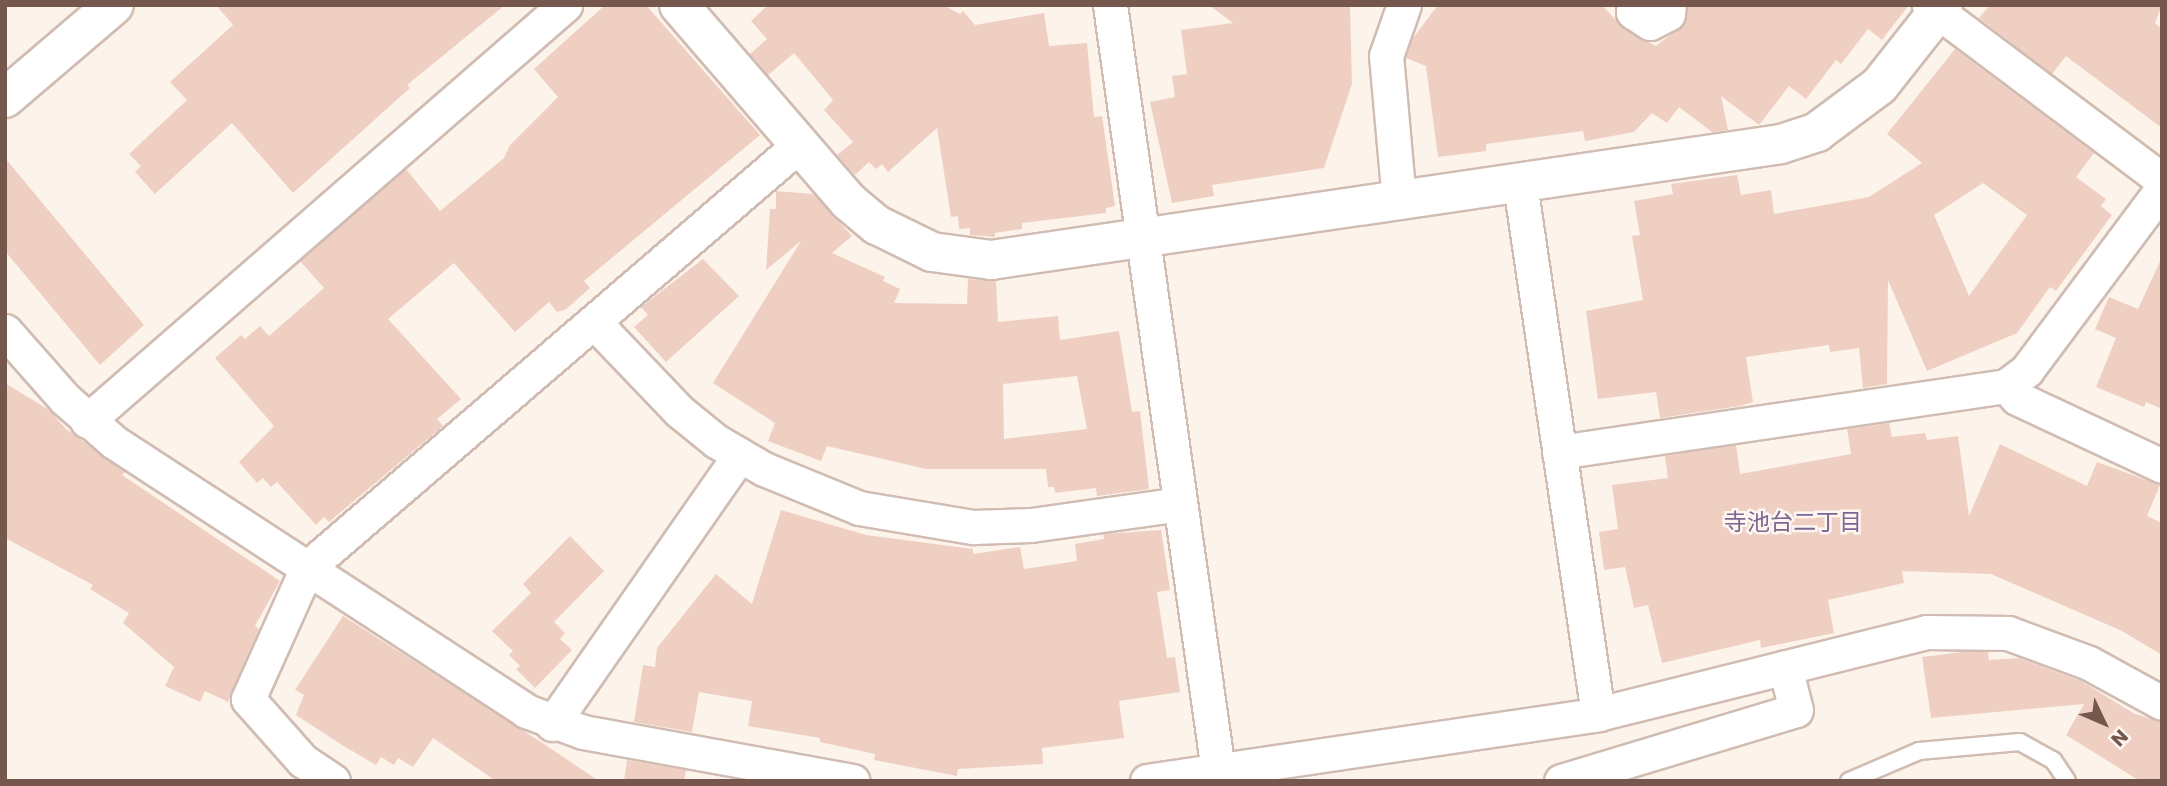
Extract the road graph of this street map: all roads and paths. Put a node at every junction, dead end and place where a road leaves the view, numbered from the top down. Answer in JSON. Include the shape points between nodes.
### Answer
{"nodes":[{"id":1,"x":114,"y":5,"type":"edge"},
{"id":2,"x":565,"y":5,"type":"edge"},
{"id":3,"x":679,"y":5,"type":"edge"},
{"id":4,"x":1110,"y":5,"type":"edge"},
{"id":5,"x":1404,"y":5,"type":"edge"},
{"id":6,"x":1634,"y":5,"type":"edge"},
{"id":7,"x":1669,"y":5,"type":"edge"},
{"id":8,"x":1937,"y":8,"type":"edge"},
{"id":9,"x":6,"y":95,"type":"edge"},
{"id":10,"x":799,"y":145,"type":"junction"},
{"id":11,"x":2162,"y":180,"type":"edge"},
{"id":12,"x":1520,"y":184,"type":"junction"},
{"id":13,"x":2162,"y":189,"type":"edge"},
{"id":14,"x":1399,"y":201,"type":"junction"},
{"id":15,"x":1143,"y":238,"type":"junction"},
{"id":16,"x":594,"y":322,"type":"junction"},
{"id":17,"x":5,"y":331,"type":"edge"},
{"id":18,"x":2006,"y":386,"type":"junction"},
{"id":19,"x":87,"y":421,"type":"junction"},
{"id":20,"x":1559,"y":452,"type":"junction"},
{"id":21,"x":740,"y":456,"type":"junction"},
{"id":22,"x":2162,"y":466,"type":"edge"},
{"id":23,"x":1180,"y":504,"type":"junction"},
{"id":24,"x":307,"y":568,"type":"junction"},
{"id":25,"x":1785,"y":667,"type":"junction"},
{"id":26,"x":2162,"y":703,"type":"edge"},
{"id":27,"x":1598,"y":714,"type":"junction"},
{"id":28,"x":552,"y":723,"type":"junction"},
{"id":29,"x":1217,"y":771,"type":"junction"},
{"id":30,"x":333,"y":781,"type":"edge"},
{"id":31,"x":853,"y":781,"type":"edge"},
{"id":32,"x":1147,"y":781,"type":"edge"},
{"id":33,"x":1561,"y":781,"type":"edge"},
{"id":34,"x":1849,"y":781,"type":"edge"},
{"id":35,"x":2067,"y":781,"type":"edge"}],
"edges":[{"from":1,"to":9,"type":"street"},
{"from":2,"to":19,"type":"street"},
{"from":3,"to":10,"type":"street"},
{"from":4,"to":15,"type":"street"},
{"from":5,"to":14,"type":"street","via":[[1386,56]]},
{"from":6,"to":7,"type":"street","via":[[1633,12],[1650,23],[1668,14]]},
{"from":8,"to":11,"type":"street"},
{"from":8,"to":12,"type":"street","via":[[1879,86],[1817,132],[1743,152]]},
{"from":10,"to":15,"type":"street","via":[[848,201],[877,225],[932,252],[991,260]]},
{"from":10,"to":16,"type":"street"},
{"from":12,"to":14,"type":"street"},
{"from":12,"to":20,"type":"street"},
{"from":13,"to":18,"type":"street","via":[[2027,370]]},
{"from":14,"to":15,"type":"street"},
{"from":15,"to":23,"type":"street"},
{"from":16,"to":21,"type":"street","via":[[679,411]]},
{"from":16,"to":24,"type":"street"},
{"from":17,"to":19,"type":"street"},
{"from":18,"to":20,"type":"street"},
{"from":18,"to":22,"type":"street","via":[[2036,408]]},
{"from":19,"to":24,"type":"street"},
{"from":20,"to":27,"type":"street"},
{"from":21,"to":23,"type":"street","via":[[833,499],[947,525],[1031,525]]},
{"from":21,"to":28,"type":"street"},
{"from":23,"to":29,"type":"street"},
{"from":24,"to":28,"type":"street","via":[[526,711]]},
{"from":24,"to":30,"type":"street","via":[[248,699],[303,761]]},
{"from":25,"to":26,"type":"street","via":[[1926,632],[2008,633],[2089,663]]},
{"from":25,"to":27,"type":"street"},
{"from":25,"to":33,"type":"street","via":[[1796,710]]},
{"from":27,"to":29,"type":"street"},
{"from":28,"to":31,"type":"street"},
{"from":29,"to":32,"type":"street"},
{"from":34,"to":35,"type":"lane","via":[[1919,751],[2020,742],[2053,760]]}]}
